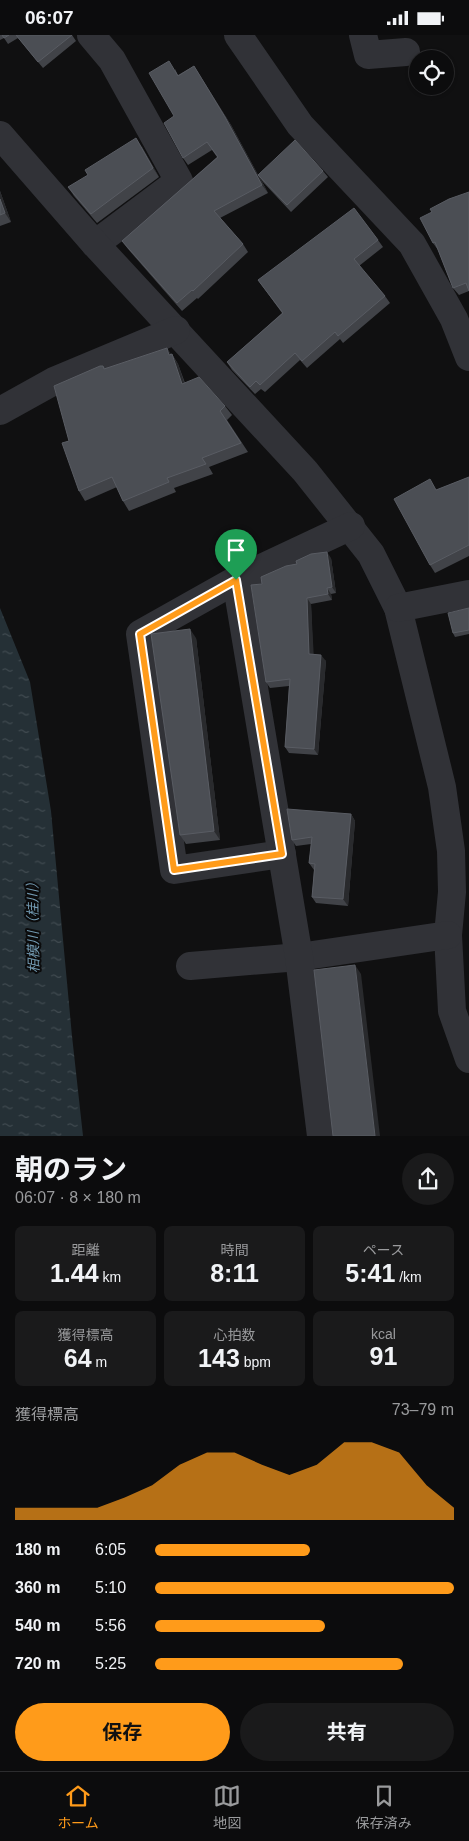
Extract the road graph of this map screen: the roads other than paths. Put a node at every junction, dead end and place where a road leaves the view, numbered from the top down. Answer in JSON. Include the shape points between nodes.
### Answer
{"nodes":[{"id":1,"x":91,"y":35,"type":"edge"},
{"id":2,"x":238,"y":35,"type":"edge"},
{"id":3,"x":363,"y":35,"type":"edge"},
{"id":4,"x":406,"y":52,"type":"dead end"},
{"id":5,"x":0,"y":135,"type":"edge"},
{"id":6,"x":95,"y":244,"type":"junction"},
{"id":7,"x":176,"y":330,"type":"junction"},
{"id":8,"x":469,"y":357,"type":"edge"},
{"id":9,"x":0,"y":411,"type":"edge"},
{"id":10,"x":351,"y":526,"type":"junction"},
{"id":11,"x":236,"y":580,"type":"junction"},
{"id":12,"x":469,"y":594,"type":"edge"},
{"id":13,"x":398,"y":608,"type":"junction"},
{"id":14,"x":282,"y":854,"type":"junction"},
{"id":15,"x":448,"y":935,"type":"junction"},
{"id":16,"x":299,"y":957,"type":"junction"},
{"id":17,"x":190,"y":966,"type":"dead end"},
{"id":18,"x":469,"y":1059,"type":"edge"},
{"id":19,"x":321,"y":1136,"type":"edge"}],
"edges":[{"from":1,"to":6,"type":"street","via":[[112,61],[179,181]]},
{"from":2,"to":8,"type":"street","via":[[300,125],[412,244],[454,319]]},
{"from":3,"to":4,"type":"street","via":[[368,55]]},
{"from":5,"to":6,"type":"street"},
{"from":6,"to":7,"type":"street"},
{"from":7,"to":9,"type":"street","via":[[54,381]]},
{"from":7,"to":10,"type":"street"},
{"from":10,"to":11,"type":"street"},
{"from":10,"to":13,"type":"street","via":[[371,554]]},
{"from":11,"to":14,"type":"street"},
{"from":11,"to":14,"type":"street","via":[[140,634],[174,870]]},
{"from":12,"to":13,"type":"street"},
{"from":13,"to":15,"type":"street","via":[[442,787],[451,851]]},
{"from":14,"to":16,"type":"street"},
{"from":15,"to":16,"type":"street"},
{"from":15,"to":18,"type":"street","via":[[452,1011]]},
{"from":16,"to":17,"type":"street"},
{"from":16,"to":19,"type":"street"}]}
